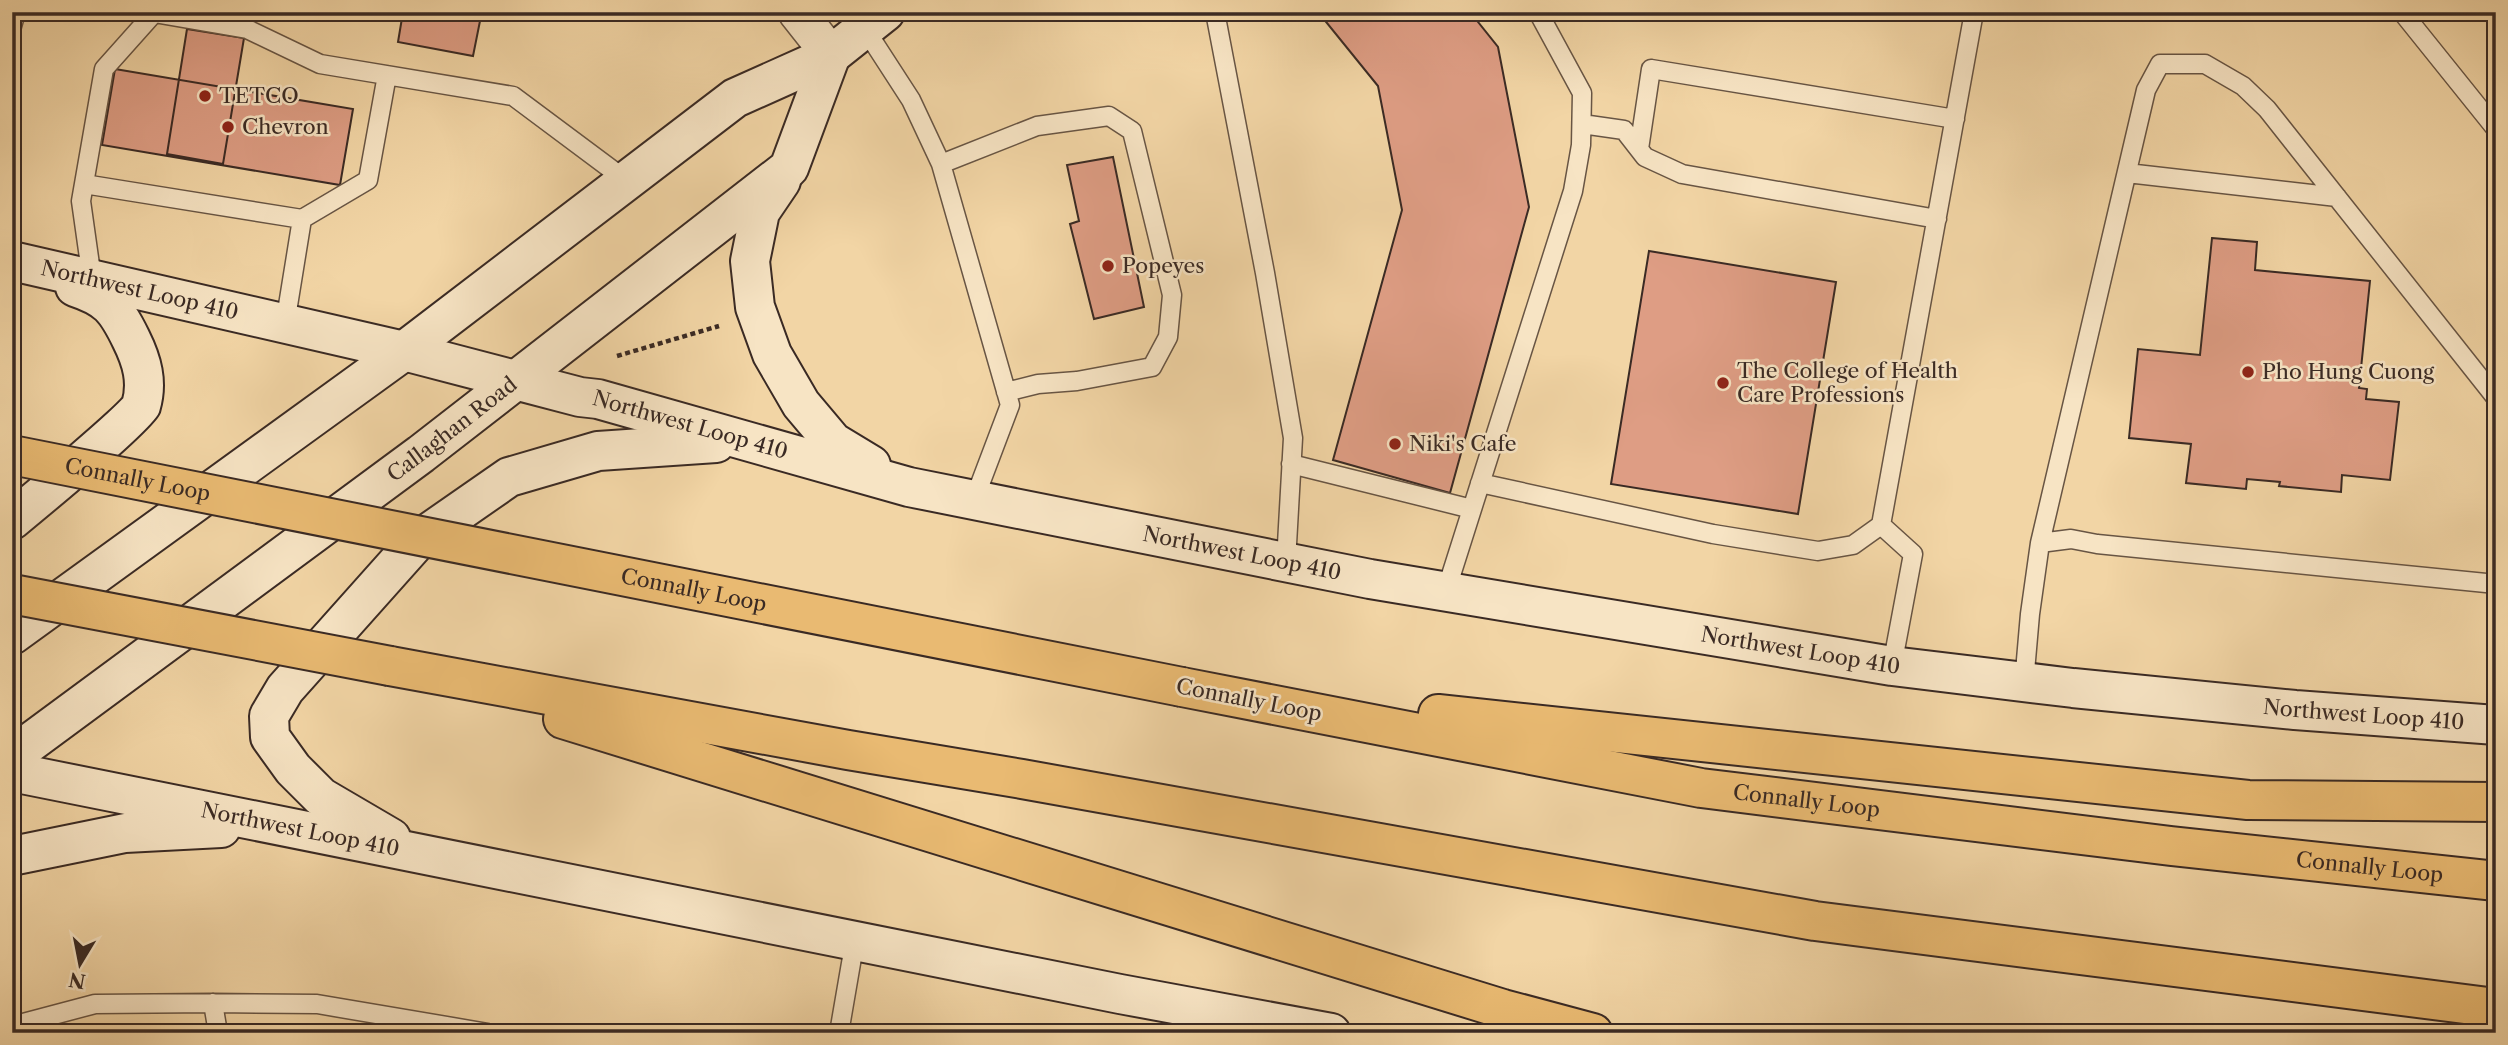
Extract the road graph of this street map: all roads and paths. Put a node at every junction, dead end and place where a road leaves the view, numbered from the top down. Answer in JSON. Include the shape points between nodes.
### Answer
{"nodes":[{"id":1,"x":16,"y":12,"type":"edge"},
{"id":2,"x":797,"y":12,"type":"edge"},
{"id":3,"x":1214,"y":12,"type":"edge"},
{"id":4,"x":1538,"y":12,"type":"edge"},
{"id":5,"x":1974,"y":12,"type":"edge"},
{"id":6,"x":2402,"y":12,"type":"edge"},
{"id":7,"x":875,"y":20,"type":"edge"},
{"id":8,"x":12,"y":26,"type":"edge"},
{"id":9,"x":831,"y":55,"type":"junction"},
{"id":10,"x":387,"y":75,"type":"junction"},
{"id":11,"x":1955,"y":119,"type":"junction"},
{"id":12,"x":1582,"y":124,"type":"junction"},
{"id":13,"x":2496,"y":129,"type":"edge"},
{"id":14,"x":1639,"y":149,"type":"junction"},
{"id":15,"x":941,"y":164,"type":"junction"},
{"id":16,"x":789,"y":168,"type":"junction"},
{"id":17,"x":2127,"y":173,"type":"junction"},
{"id":18,"x":627,"y":181,"type":"junction"},
{"id":19,"x":84,"y":184,"type":"junction"},
{"id":20,"x":2337,"y":197,"type":"junction"},
{"id":21,"x":302,"y":219,"type":"junction"},
{"id":22,"x":1937,"y":219,"type":"junction"},
{"id":23,"x":12,"y":263,"type":"edge"},
{"id":24,"x":92,"y":279,"type":"junction"},
{"id":25,"x":285,"y":324,"type":"junction"},
{"id":26,"x":728,"y":324,"type":"dead end"},
{"id":27,"x":404,"y":351,"type":"junction"},
{"id":28,"x":612,"y":357,"type":"dead end"},
{"id":29,"x":517,"y":381,"type":"junction"},
{"id":30,"x":1006,"y":391,"type":"junction"},
{"id":31,"x":2496,"y":398,"type":"edge"},
{"id":32,"x":746,"y":440,"type":"junction"},
{"id":33,"x":12,"y":455,"type":"edge"},
{"id":34,"x":1291,"y":464,"type":"junction"},
{"id":35,"x":1480,"y":483,"type":"junction"},
{"id":36,"x":909,"y":487,"type":"junction"},
{"id":37,"x":974,"y":500,"type":"junction"},
{"id":38,"x":1472,"y":509,"type":"junction"},
{"id":39,"x":12,"y":520,"type":"edge"},
{"id":40,"x":1881,"y":525,"type":"junction"},
{"id":41,"x":2040,"y":543,"type":"junction"},
{"id":42,"x":1286,"y":562,"type":"junction"},
{"id":43,"x":2496,"y":584,"type":"edge"},
{"id":44,"x":1446,"y":591,"type":"junction"},
{"id":45,"x":12,"y":594,"type":"edge"},
{"id":46,"x":12,"y":635,"type":"edge"},
{"id":47,"x":390,"y":666,"type":"junction"},
{"id":48,"x":1892,"y":666,"type":"junction"},
{"id":49,"x":2024,"y":682,"type":"junction"},
{"id":50,"x":1182,"y":687,"type":"junction"},
{"id":51,"x":2496,"y":725,"type":"edge"},
{"id":52,"x":12,"y":756,"type":"edge"},
{"id":53,"x":12,"y":772,"type":"edge"},
{"id":54,"x":2496,"y":802,"type":"edge"},
{"id":55,"x":284,"y":826,"type":"junction"},
{"id":56,"x":418,"y":853,"type":"junction"},
{"id":57,"x":12,"y":856,"type":"edge"},
{"id":58,"x":2496,"y":881,"type":"edge"},
{"id":59,"x":855,"y":940,"type":"junction"},
{"id":60,"x":213,"y":1003,"type":"junction"},
{"id":61,"x":2496,"y":1008,"type":"edge"},
{"id":62,"x":12,"y":1026,"type":"edge"},
{"id":63,"x":218,"y":1033,"type":"edge"},
{"id":64,"x":488,"y":1033,"type":"edge"},
{"id":65,"x":839,"y":1033,"type":"edge"},
{"id":66,"x":1331,"y":1033,"type":"edge"},
{"id":67,"x":1593,"y":1033,"type":"edge"}],
"edges":[{"from":1,"to":8,"type":"lane"},
{"from":2,"to":9,"type":"street"},
{"from":3,"to":34,"type":"lane","via":[[1265,273],[1293,438]]},
{"from":4,"to":12,"type":"lane","via":[[1582,93]]},
{"from":5,"to":11,"type":"lane"},
{"from":6,"to":13,"type":"lane"},
{"from":7,"to":9,"type":"main road"},
{"from":7,"to":15,"type":"lane"},
{"from":9,"to":16,"type":"main road"},
{"from":9,"to":18,"type":"main road","via":[[735,98]]},
{"from":10,"to":18,"type":"lane","via":[[513,96]]},
{"from":10,"to":19,"type":"lane","via":[[320,64],[247,29],[154,13],[104,69]]},
{"from":10,"to":21,"type":"lane","via":[[368,180]]},
{"from":11,"to":14,"type":"lane","via":[[1651,69]]},
{"from":11,"to":22,"type":"lane"},
{"from":12,"to":14,"type":"lane","via":[[1624,130]]},
{"from":12,"to":35,"type":"lane","via":[[1573,191]]},
{"from":14,"to":22,"type":"lane","via":[[1645,157],[1682,174]]},
{"from":15,"to":30,"type":"lane"},
{"from":15,"to":30,"type":"lane","via":[[1037,126],[1109,116],[1132,131],[1172,295],[1168,337],[1152,367]]},
{"from":16,"to":29,"type":"main road","name":"Callaghan Road"},
{"from":16,"to":36,"type":"main road","via":[[760,212],[750,261],[755,307],[772,354],[801,404],[833,442]]},
{"from":17,"to":20,"type":"lane"},
{"from":17,"to":20,"type":"lane","via":[[2146,90],[2160,64],[2205,64],[2243,86],[2267,109]]},
{"from":17,"to":41,"type":"lane"},
{"from":18,"to":27,"type":"main road"},
{"from":19,"to":21,"type":"lane"},
{"from":19,"to":24,"type":"lane","via":[[81,201]]},
{"from":20,"to":31,"type":"lane"},
{"from":21,"to":25,"type":"lane"},
{"from":22,"to":40,"type":"lane"},
{"from":23,"to":24,"type":"main road","name":"Northwest Loop 410"},
{"from":23,"to":39,"type":"main road","via":[[94,293],[118,312],[145,378],[140,410]]},
{"from":24,"to":25,"type":"main road","name":"Northwest Loop 410"},
{"from":25,"to":27,"type":"main road","name":"Northwest Loop 410"},
{"from":26,"to":28,"type":"path"},
{"from":27,"to":29,"type":"main road","name":"Northwest Loop 410"},
{"from":27,"to":46,"type":"main road"},
{"from":29,"to":32,"type":"main road","name":"Northwest Loop 410"},
{"from":29,"to":52,"type":"main road","name":"Callaghan Road"},
{"from":30,"to":37,"type":"lane","via":[[1010,405]]},
{"from":32,"to":36,"type":"main road","name":"Northwest Loop 410"},
{"from":32,"to":56,"type":"main road","via":[[598,451],[509,477],[416,541],[285,689],[269,716],[271,737],[293,769],[321,797]]},
{"from":33,"to":50,"type":"highway","name":"Connally Loop","bridge":true},
{"from":34,"to":38,"type":"lane"},
{"from":34,"to":42,"type":"lane"},
{"from":35,"to":38,"type":"lane"},
{"from":35,"to":40,"type":"lane","via":[[1713,534],[1818,551],[1853,545]]},
{"from":36,"to":37,"type":"main road","name":"Northwest Loop 410"},
{"from":37,"to":42,"type":"main road","name":"Northwest Loop 410"},
{"from":38,"to":44,"type":"lane"},
{"from":40,"to":48,"type":"lane","via":[[1913,554]]},
{"from":41,"to":43,"type":"lane","via":[[2071,539]]},
{"from":41,"to":49,"type":"lane"},
{"from":42,"to":44,"type":"main road","name":"Northwest Loop 410"},
{"from":44,"to":48,"type":"main road","name":"Northwest Loop 410"},
{"from":45,"to":47,"type":"highway","bridge":true},
{"from":47,"to":61,"type":"highway","via":[[1815,921]]},
{"from":47,"to":67,"type":"highway"},
{"from":48,"to":49,"type":"main road","name":"Northwest Loop 410"},
{"from":49,"to":51,"type":"main road","name":"Northwest Loop 410","via":[[2281,709]]},
{"from":50,"to":54,"type":"highway","via":[[2248,800]]},
{"from":50,"to":58,"type":"highway","name":"Connally Loop","via":[[1701,788]]},
{"from":53,"to":55,"type":"main road","name":"Northwest Loop 410"},
{"from":55,"to":56,"type":"main road","name":"Northwest Loop 410"},
{"from":55,"to":57,"type":"main road","via":[[125,833]]},
{"from":56,"to":59,"type":"main road","name":"Northwest Loop 410"},
{"from":59,"to":65,"type":"lane"},
{"from":59,"to":66,"type":"main road","name":"Northwest Loop 410"},
{"from":60,"to":62,"type":"lane","via":[[95,1004]]},
{"from":60,"to":63,"type":"lane"},
{"from":60,"to":64,"type":"lane","via":[[317,1004]]}]}
